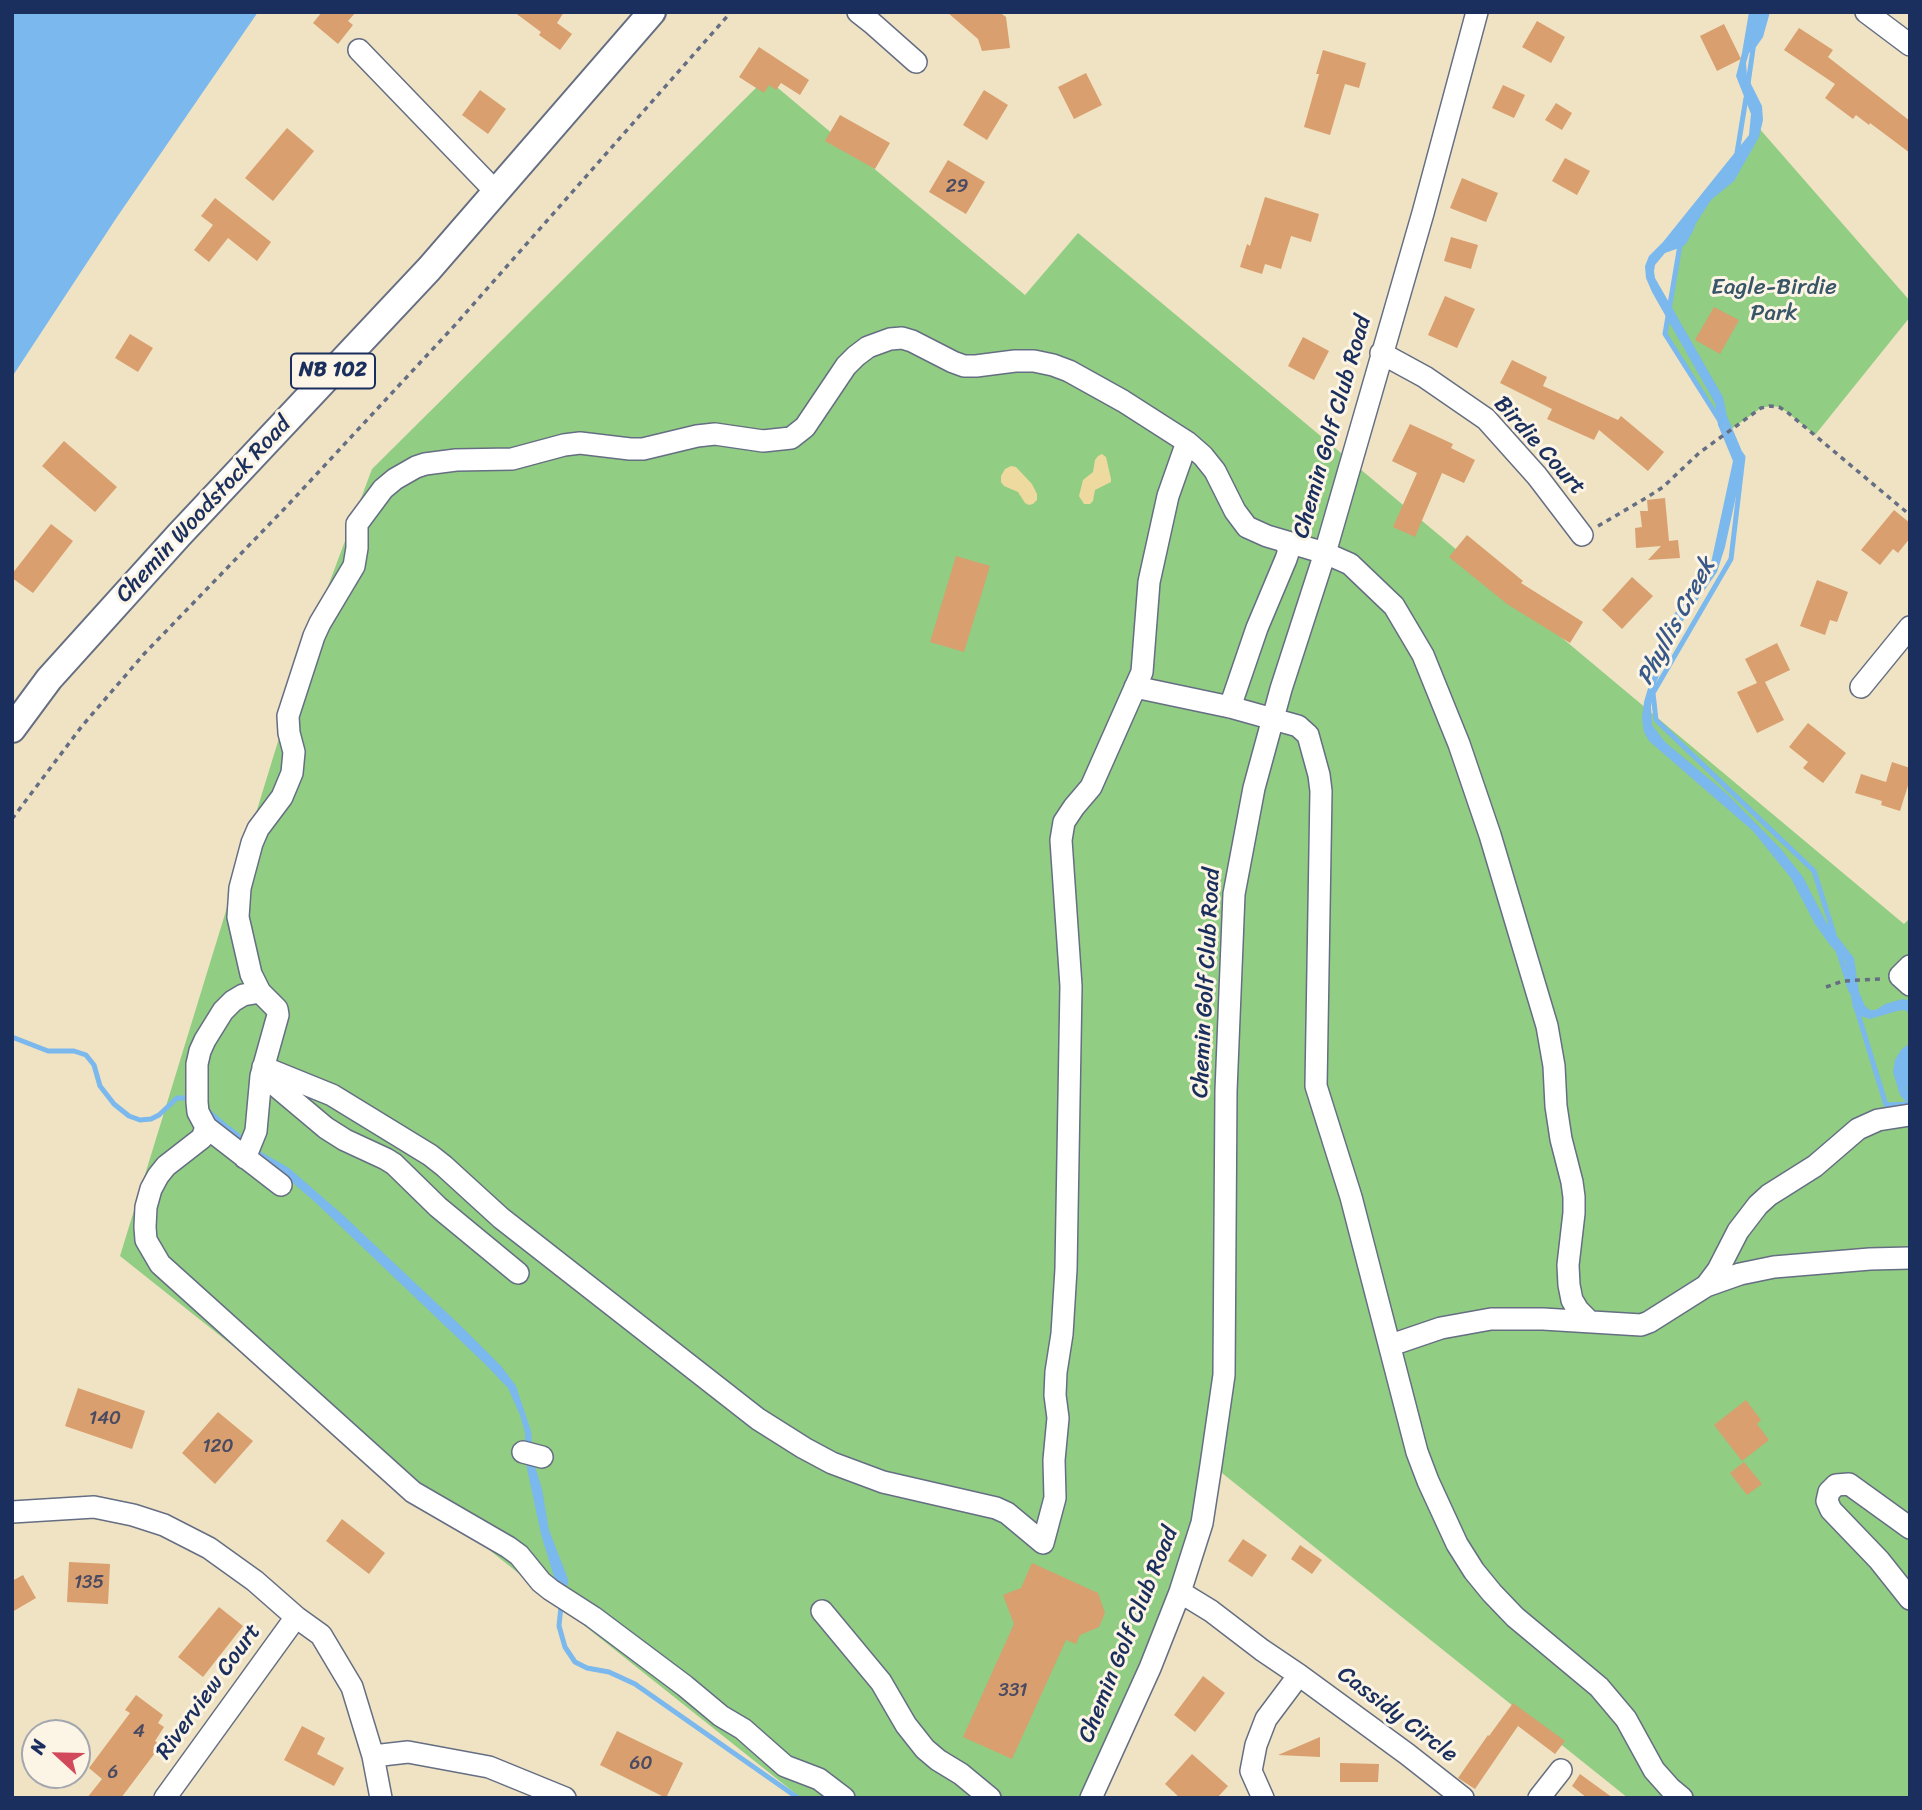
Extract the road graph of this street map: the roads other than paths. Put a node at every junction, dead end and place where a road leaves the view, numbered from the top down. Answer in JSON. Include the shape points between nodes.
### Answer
{"nodes":[{"id":1,"x":652,"y":12,"type":"edge"},
{"id":2,"x":858,"y":12,"type":"edge"},
{"id":3,"x":1477,"y":12,"type":"edge"},
{"id":4,"x":1866,"y":12,"type":"edge"},
{"id":5,"x":1910,"y":45,"type":"edge"},
{"id":6,"x":359,"y":50,"type":"dead end"},
{"id":7,"x":916,"y":62,"type":"dead end"},
{"id":8,"x":496,"y":192,"type":"junction"},
{"id":9,"x":1381,"y":353,"type":"junction"},
{"id":10,"x":1187,"y":442,"type":"junction"},
{"id":11,"x":1581,"y":535,"type":"road end"},
{"id":12,"x":1284,"y":541,"type":"junction"},
{"id":13,"x":1325,"y":553,"type":"junction"},
{"id":14,"x":1910,"y":627,"type":"edge"},
{"id":15,"x":1135,"y":687,"type":"junction"},
{"id":16,"x":1861,"y":687,"type":"dead end"},
{"id":17,"x":1230,"y":707,"type":"junction"},
{"id":18,"x":1273,"y":719,"type":"junction"},
{"id":19,"x":12,"y":729,"type":"edge"},
{"id":20,"x":1910,"y":967,"type":"edge"},
{"id":21,"x":1910,"y":985,"type":"edge"},
{"id":22,"x":260,"y":992,"type":"junction"},
{"id":23,"x":263,"y":1067,"type":"junction"},
{"id":24,"x":1910,"y":1115,"type":"edge"},
{"id":25,"x":206,"y":1127,"type":"junction"},
{"id":26,"x":419,"y":1148,"type":"junction"},
{"id":27,"x":249,"y":1150,"type":"junction"},
{"id":28,"x":400,"y":1170,"type":"junction"},
{"id":29,"x":281,"y":1185,"type":"dead end"},
{"id":30,"x":1910,"y":1258,"type":"edge"},
{"id":31,"x":518,"y":1273,"type":"dead end"},
{"id":32,"x":1706,"y":1286,"type":"junction"},
{"id":33,"x":1589,"y":1321,"type":"junction"},
{"id":34,"x":1391,"y":1345,"type":"junction"},
{"id":35,"x":12,"y":1512,"type":"edge"},
{"id":36,"x":1910,"y":1528,"type":"edge"},
{"id":37,"x":1180,"y":1592,"type":"junction"},
{"id":38,"x":1910,"y":1599,"type":"edge"},
{"id":39,"x":822,"y":1611,"type":"dead end"},
{"id":40,"x":296,"y":1617,"type":"junction"},
{"id":41,"x":1298,"y":1675,"type":"junction"},
{"id":42,"x":373,"y":1756,"type":"junction"},
{"id":43,"x":1561,"y":1770,"type":"dead end"},
{"id":44,"x":165,"y":1798,"type":"edge"},
{"id":45,"x":381,"y":1798,"type":"edge"},
{"id":46,"x":565,"y":1798,"type":"edge"},
{"id":47,"x":844,"y":1798,"type":"edge"},
{"id":48,"x":990,"y":1798,"type":"edge"},
{"id":49,"x":1091,"y":1798,"type":"edge"},
{"id":50,"x":1262,"y":1798,"type":"edge"},
{"id":51,"x":1463,"y":1798,"type":"edge"},
{"id":52,"x":1539,"y":1798,"type":"edge"},
{"id":53,"x":1682,"y":1798,"type":"edge"}],
"edges":[{"from":1,"to":8,"type":"main road","name":"Chemin Woodstock Road","number":"NB 102"},
{"from":2,"to":7,"type":"street"},
{"from":3,"to":9,"type":"street","name":"Chemin Golf Club Road"},
{"from":4,"to":5,"type":"street"},
{"from":6,"to":8,"type":"street"},
{"from":8,"to":19,"type":"main road","name":"Chemin Woodstock Road","number":"NB 102","via":[[49,679]]},
{"from":9,"to":11,"type":"street","name":"Birdie Court","via":[[1486,419]]},
{"from":9,"to":13,"type":"street","name":"Chemin Golf Club Road"},
{"from":10,"to":12,"type":"street","via":[[1215,471],[1247,527]]},
{"from":10,"to":15,"type":"street","via":[[1158,538],[1149,582],[1142,672]]},
{"from":10,"to":22,"type":"street","via":[[1123,401],[1053,365],[1015,361],[964,366],[902,338],[868,347],[856,356],[806,427],[791,438],[763,441],[715,434],[643,449],[580,443],[512,458],[439,462],[405,473],[383,489],[357,524],[354,566],[320,623],[291,703],[292,773],[282,797],[255,836],[238,904],[251,974]]},
{"from":12,"to":13,"type":"street"},
{"from":12,"to":17,"type":"street","via":[[1289,550]]},
{"from":13,"to":18,"type":"street","name":"Chemin Golf Club Road"},
{"from":13,"to":33,"type":"street","via":[[1350,564],[1394,606],[1423,655],[1459,744],[1547,1026],[1561,1139],[1574,1197],[1569,1285],[1572,1300]]},
{"from":14,"to":16,"type":"street"},
{"from":15,"to":17,"type":"street"},
{"from":15,"to":26,"type":"street","via":[[1091,787],[1064,822],[1061,840],[1071,986],[1066,1269],[1056,1372],[1055,1498],[1043,1543],[996,1508],[850,1471],[758,1419],[501,1219]]},
{"from":17,"to":18,"type":"street"},
{"from":18,"to":34,"type":"street","via":[[1304,730],[1319,775],[1316,1086],[1352,1197]]},
{"from":18,"to":37,"type":"street","name":"Chemin Golf Club Road","via":[[1254,788],[1234,894],[1226,1091],[1224,1375],[1202,1523]]},
{"from":20,"to":21,"type":"street","via":[[1900,975]]},
{"from":22,"to":23,"type":"street","via":[[278,1015]]},
{"from":22,"to":25,"type":"street","via":[[233,1001],[200,1051],[197,1102]]},
{"from":23,"to":26,"type":"street","via":[[332,1095]]},
{"from":23,"to":27,"type":"street"},
{"from":23,"to":28,"type":"street","via":[[276,1086],[326,1128]]},
{"from":24,"to":32,"type":"street","via":[[1858,1129],[1815,1166],[1769,1195],[1747,1217]]},
{"from":25,"to":27,"type":"street"},
{"from":25,"to":47,"type":"street","via":[[202,1138],[166,1166],[151,1189],[146,1240],[160,1264],[413,1492],[508,1547],[551,1590],[743,1729],[785,1766],[819,1779]]},
{"from":26,"to":28,"type":"street"},
{"from":27,"to":29,"type":"street"},
{"from":28,"to":31,"type":"street"},
{"from":30,"to":32,"type":"street","via":[[1774,1267]]},
{"from":32,"to":33,"type":"street","via":[[1641,1325]]},
{"from":33,"to":34,"type":"street","via":[[1491,1319],[1441,1328]]},
{"from":34,"to":53,"type":"street","via":[[1421,1462],[1474,1571],[1515,1617],[1606,1695],[1654,1770]]},
{"from":35,"to":40,"type":"street","via":[[94,1507],[164,1525],[209,1548]]},
{"from":36,"to":38,"type":"street","via":[[1849,1484],[1836,1485],[1829,1492],[1831,1510]]},
{"from":37,"to":41,"type":"street","name":"Cassidy Circle"},
{"from":37,"to":49,"type":"street","name":"Chemin Golf Club Road"},
{"from":39,"to":48,"type":"street","via":[[881,1682],[925,1749]]},
{"from":40,"to":42,"type":"street","via":[[321,1635],[352,1687]]},
{"from":40,"to":44,"type":"street","name":"Riverview Court"},
{"from":41,"to":50,"type":"street","name":"Cassidy Circle","via":[[1266,1719],[1256,1745],[1251,1770]]},
{"from":41,"to":51,"type":"street","name":"Cassidy Circle"},
{"from":42,"to":45,"type":"street"},
{"from":42,"to":46,"type":"street","via":[[408,1752],[489,1767]]},
{"from":43,"to":52,"type":"street"}]}
